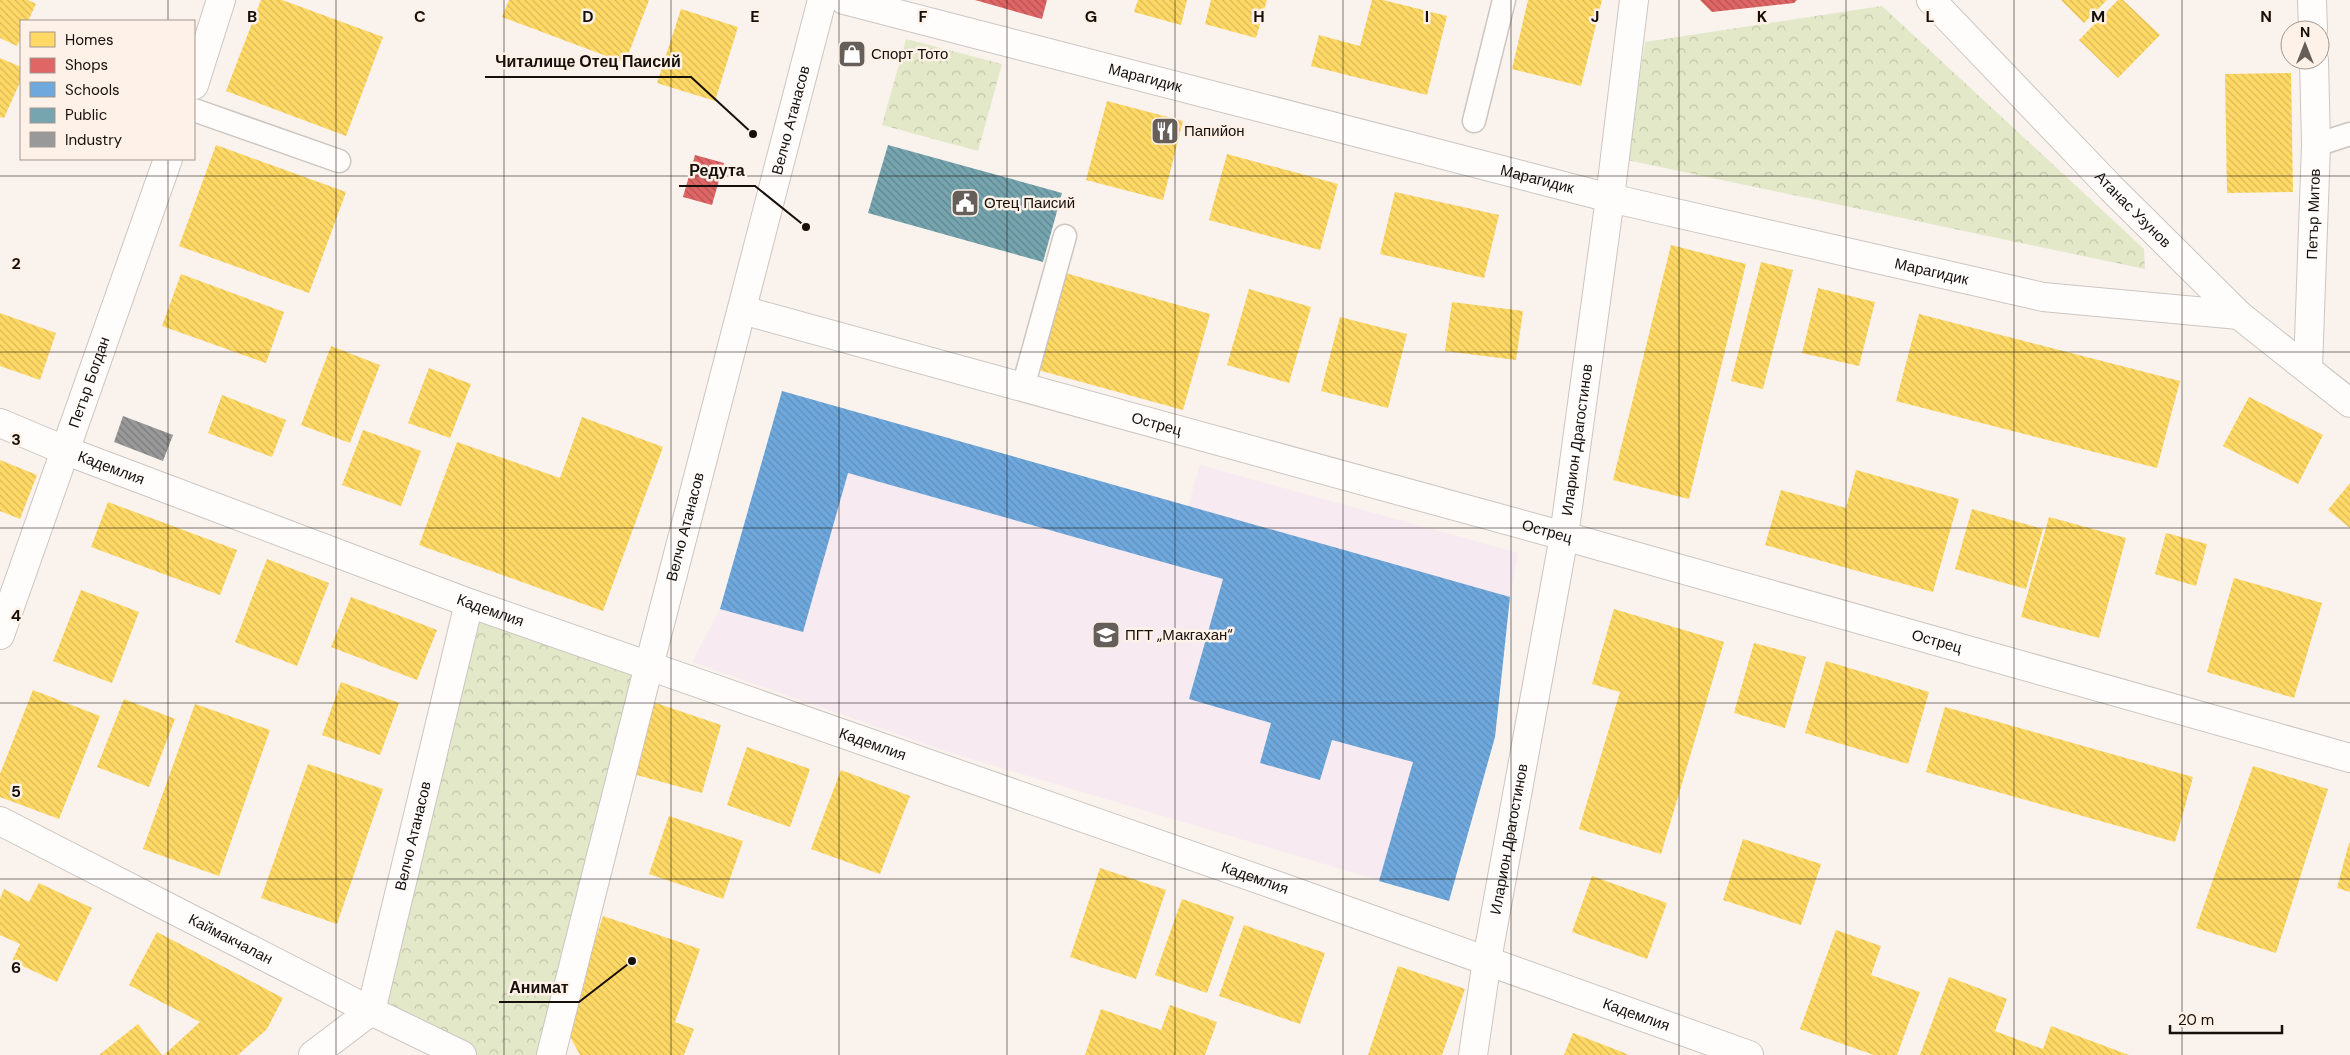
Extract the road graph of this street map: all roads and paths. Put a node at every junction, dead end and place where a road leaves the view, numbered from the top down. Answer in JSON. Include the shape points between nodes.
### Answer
{"nodes":[{"id":1,"x":221,"y":0,"type":"edge"},
{"id":2,"x":822,"y":0,"type":"edge"},
{"id":3,"x":844,"y":0,"type":"edge"},
{"id":4,"x":1504,"y":0,"type":"edge"},
{"id":5,"x":1634,"y":0,"type":"edge"},
{"id":6,"x":1931,"y":0,"type":"edge"},
{"id":7,"x":2312,"y":0,"type":"edge"},
{"id":8,"x":2313,"y":20,"type":"edge"},
{"id":9,"x":2314,"y":70,"type":"edge"},
{"id":10,"x":195,"y":82,"type":"edge"},
{"id":11,"x":195,"y":110,"type":"edge"},
{"id":12,"x":1474,"y":121,"type":"dead end"},
{"id":13,"x":2350,"y":134,"type":"edge"},
{"id":14,"x":2316,"y":145,"type":"junction"},
{"id":15,"x":168,"y":160,"type":"edge"},
{"id":16,"x":339,"y":161,"type":"dead end"},
{"id":17,"x":1610,"y":198,"type":"junction"},
{"id":18,"x":1065,"y":236,"type":"dead end"},
{"id":19,"x":742,"y":310,"type":"junction"},
{"id":20,"x":2239,"y":315,"type":"junction"},
{"id":21,"x":2308,"y":368,"type":"junction"},
{"id":22,"x":1023,"y":387,"type":"junction"},
{"id":23,"x":2350,"y":403,"type":"edge"},
{"id":24,"x":0,"y":423,"type":"edge"},
{"id":25,"x":64,"y":450,"type":"junction"},
{"id":26,"x":1564,"y":536,"type":"junction"},
{"id":27,"x":469,"y":603,"type":"junction"},
{"id":28,"x":0,"y":635,"type":"edge"},
{"id":29,"x":649,"y":665,"type":"junction"},
{"id":30,"x":2350,"y":758,"type":"edge"},
{"id":31,"x":0,"y":821,"type":"edge"},
{"id":32,"x":1487,"y":960,"type":"junction"},
{"id":33,"x":371,"y":1011,"type":"junction"},
{"id":34,"x":313,"y":1055,"type":"edge"},
{"id":35,"x":462,"y":1055,"type":"edge"},
{"id":36,"x":551,"y":1055,"type":"edge"},
{"id":37,"x":1473,"y":1055,"type":"edge"},
{"id":38,"x":1750,"y":1055,"type":"edge"}],
"edges":[{"from":1,"to":10,"type":"street"},
{"from":2,"to":19,"type":"street","name":"Велчо Атанасов"},
{"from":3,"to":17,"type":"street","name":"Марагидик"},
{"from":4,"to":12,"type":"lane"},
{"from":5,"to":17,"type":"street","name":"Иларион Драгостинов"},
{"from":6,"to":20,"type":"street","name":"Атанас Узунов","via":[[2105,182]]},
{"from":7,"to":8,"type":"street"},
{"from":9,"to":14,"type":"street","name":"Петър Митов"},
{"from":11,"to":16,"type":"lane"},
{"from":13,"to":14,"type":"lane"},
{"from":14,"to":21,"type":"street","name":"Петър Митов"},
{"from":15,"to":25,"type":"street","name":"Петър Богдан"},
{"from":17,"to":20,"type":"street","name":"Марагидик","via":[[2043,297]]},
{"from":17,"to":26,"type":"street","name":"Иларион Драгостинов"},
{"from":18,"to":22,"type":"lane"},
{"from":19,"to":22,"type":"street","name":"Острец"},
{"from":19,"to":29,"type":"street","name":"Велчо Атанасов"},
{"from":20,"to":21,"type":"street","name":"Атанас Узунов"},
{"from":21,"to":23,"type":"street","name":"Атанас Узунов"},
{"from":22,"to":26,"type":"street","name":"Острец"},
{"from":24,"to":25,"type":"street","name":"Кадемлия"},
{"from":25,"to":27,"type":"street","name":"Кадемлия"},
{"from":25,"to":28,"type":"street","name":"Петър Богдан"},
{"from":26,"to":30,"type":"street","name":"Острец"},
{"from":26,"to":32,"type":"street","name":"Иларион Драгостинов"},
{"from":27,"to":29,"type":"street","name":"Кадемлия"},
{"from":27,"to":33,"type":"street","name":"Велчо Атанасов"},
{"from":29,"to":32,"type":"street","name":"Кадемлия"},
{"from":29,"to":36,"type":"street","name":"Велчо Атанасов"},
{"from":31,"to":33,"type":"street","name":"Каймакчалан"},
{"from":32,"to":37,"type":"street","name":"Иларион Драгостинов"},
{"from":32,"to":38,"type":"street","name":"Кадемлия"},
{"from":33,"to":34,"type":"street"},
{"from":33,"to":35,"type":"street","name":"Каймакчалан"}]}
